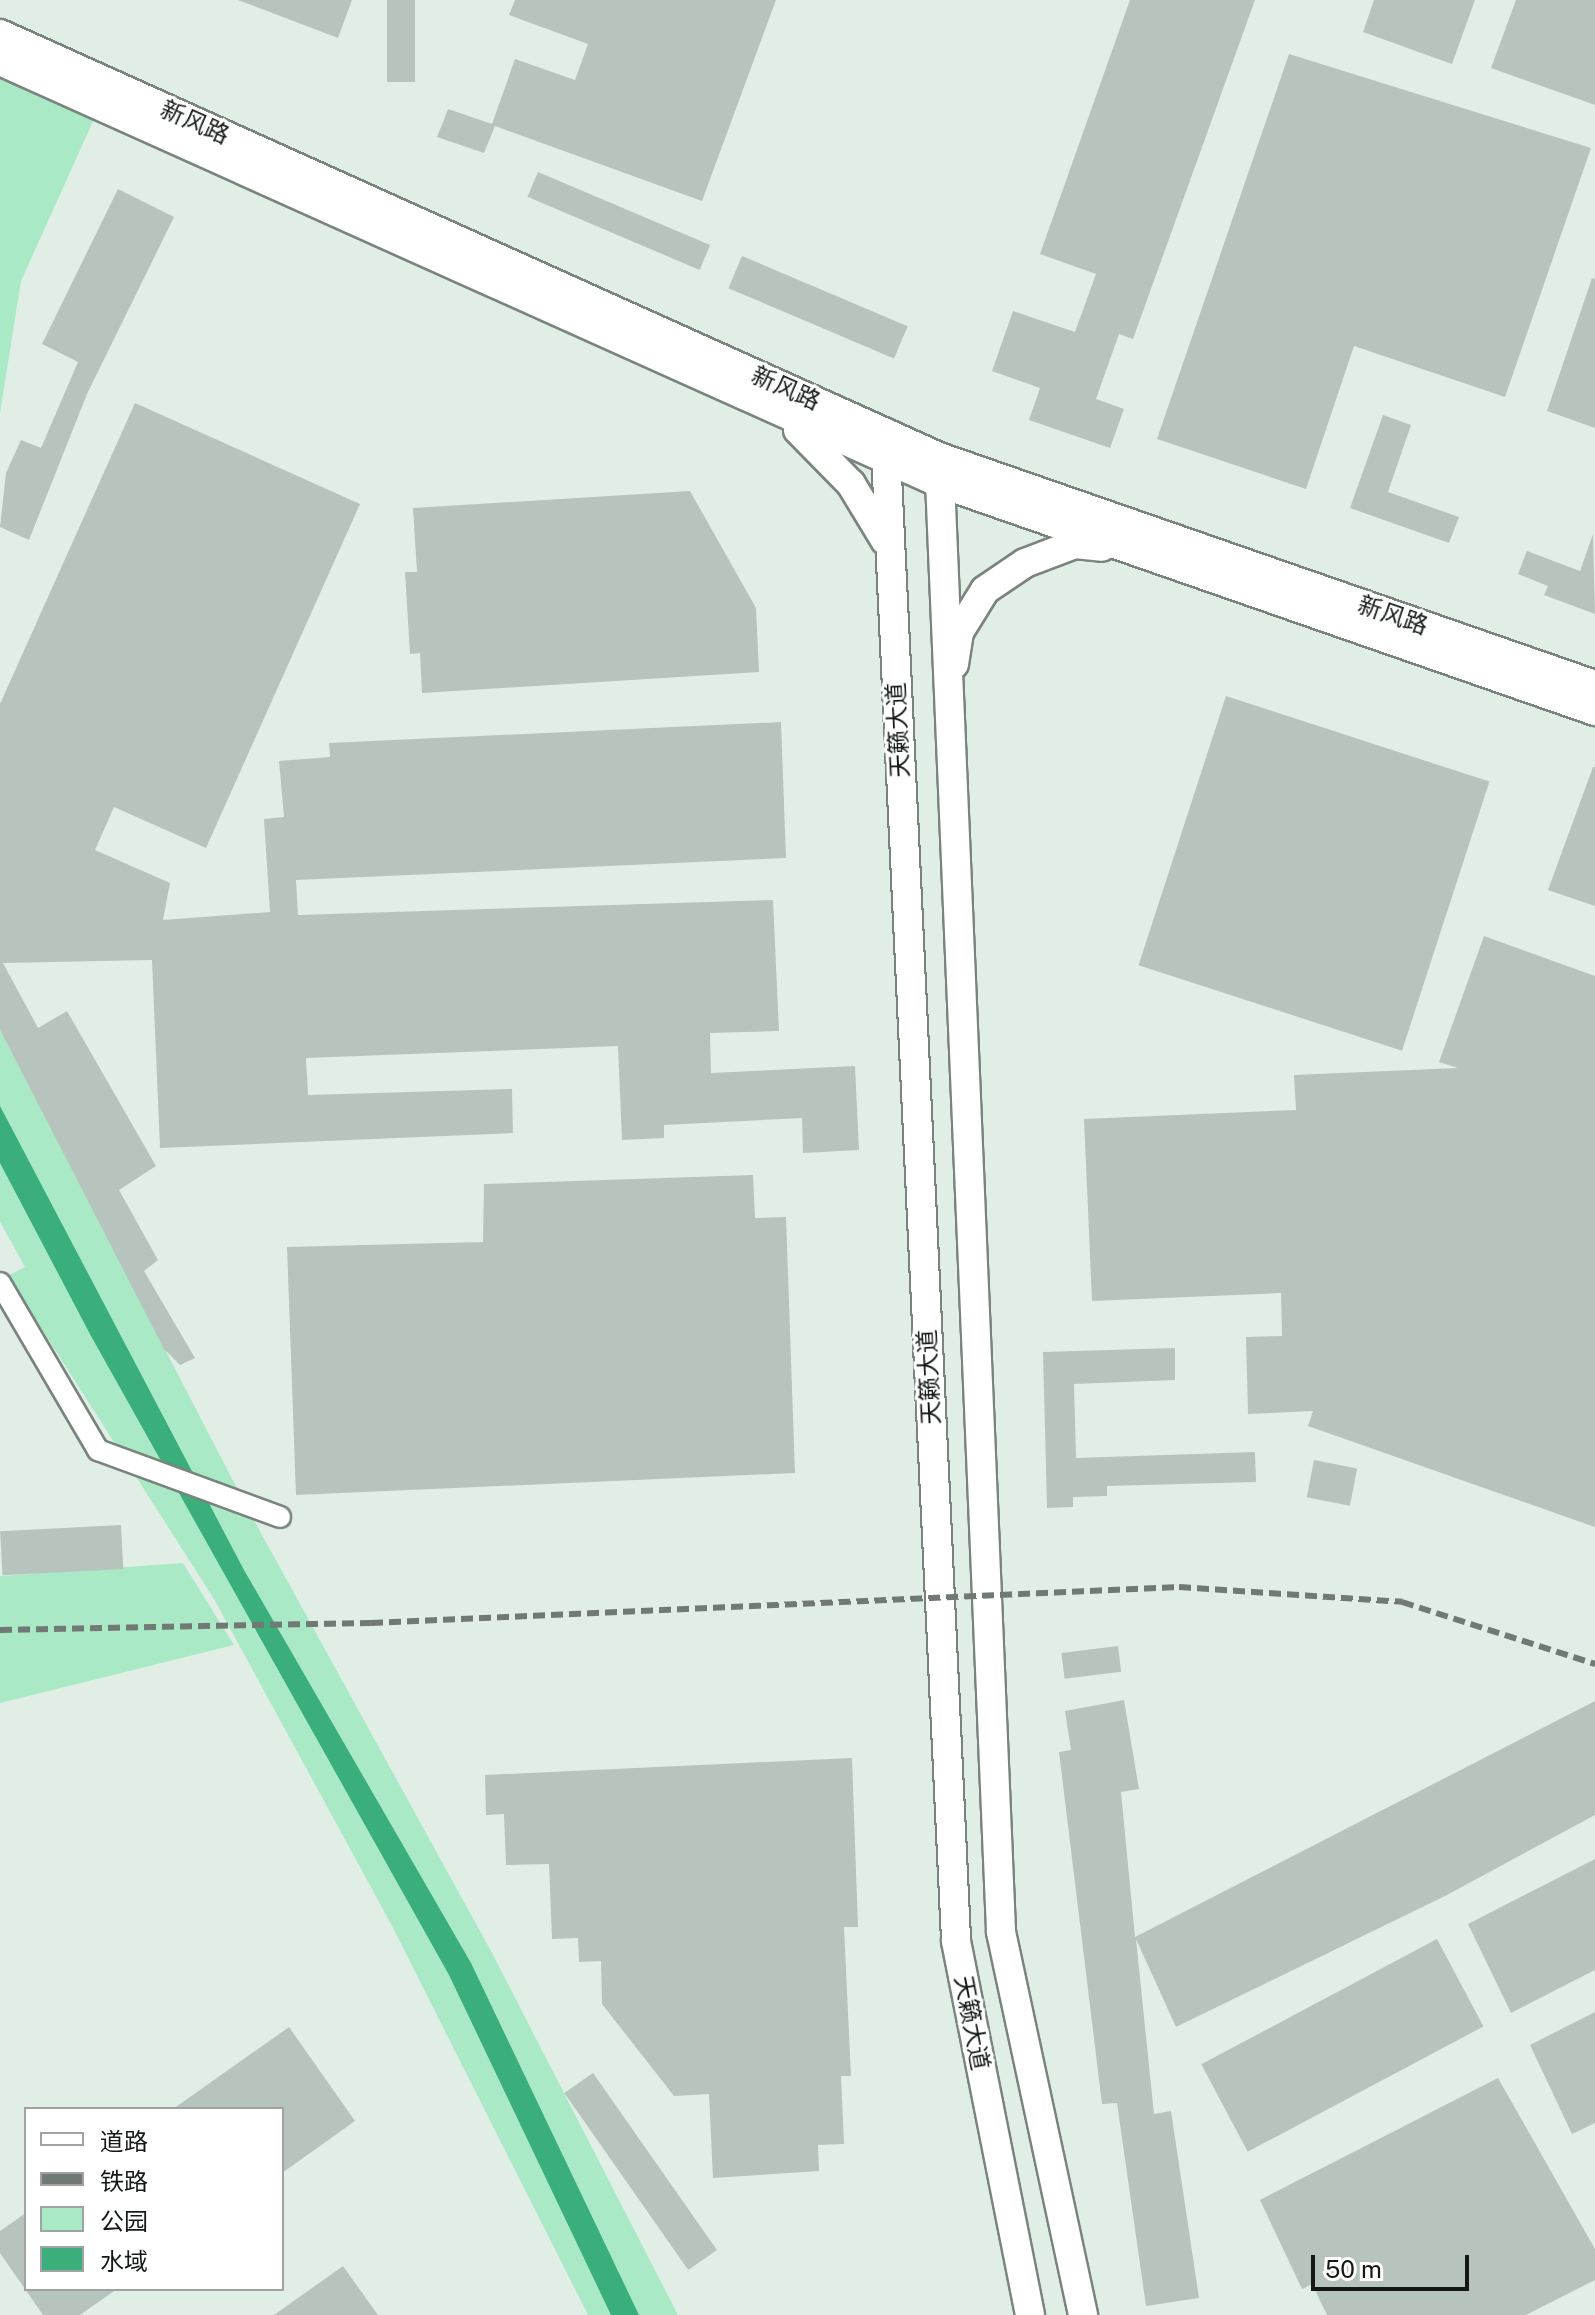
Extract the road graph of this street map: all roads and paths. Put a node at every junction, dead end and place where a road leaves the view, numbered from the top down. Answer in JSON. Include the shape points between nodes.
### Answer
{"nodes":[{"id":1,"x":0,"y":34,"type":"edge"},
{"id":2,"x":0,"y":61,"type":"edge"},
{"id":3,"x":755,"y":400,"type":"junction"},
{"id":4,"x":886,"y":446,"type":"junction"},
{"id":5,"x":938,"y":470,"type":"junction"},
{"id":6,"x":1128,"y":549,"type":"junction"},
{"id":7,"x":890,"y":552,"type":"junction"},
{"id":8,"x":1595,"y":685,"type":"edge"},
{"id":9,"x":946,"y":704,"type":"junction"},
{"id":10,"x":1595,"y":711,"type":"edge"},
{"id":11,"x":0,"y":1283,"type":"edge"},
{"id":12,"x":280,"y":1517,"type":"dead end"},
{"id":13,"x":1030,"y":2315,"type":"edge"},
{"id":14,"x":1083,"y":2315,"type":"edge"}],
"edges":[{"from":1,"to":4,"type":"main road","name":"新风路"},
{"from":2,"to":3,"type":"main road","name":"新风路"},
{"from":3,"to":4,"type":"main road","name":"新风路"},
{"from":3,"to":7,"type":"main road","via":[[816,442],[876,518]]},
{"from":4,"to":5,"type":"main road","name":"新风路"},
{"from":4,"to":7,"type":"main road","name":"天籁大道"},
{"from":5,"to":6,"type":"main road","name":"新风路"},
{"from":5,"to":8,"type":"main road","name":"新风路"},
{"from":5,"to":9,"type":"main road","name":"天籁大道"},
{"from":6,"to":9,"type":"main road","via":[[1075,544],[1025,563],[985,590],[959,632]]},
{"from":6,"to":10,"type":"main road","name":"新风路"},
{"from":7,"to":13,"type":"main road","name":"天籁大道","via":[[956,1941]]},
{"from":9,"to":14,"type":"main road","name":"天籁大道","via":[[1001,1932]]},
{"from":11,"to":12,"type":"street","via":[[98,1450]]}]}
